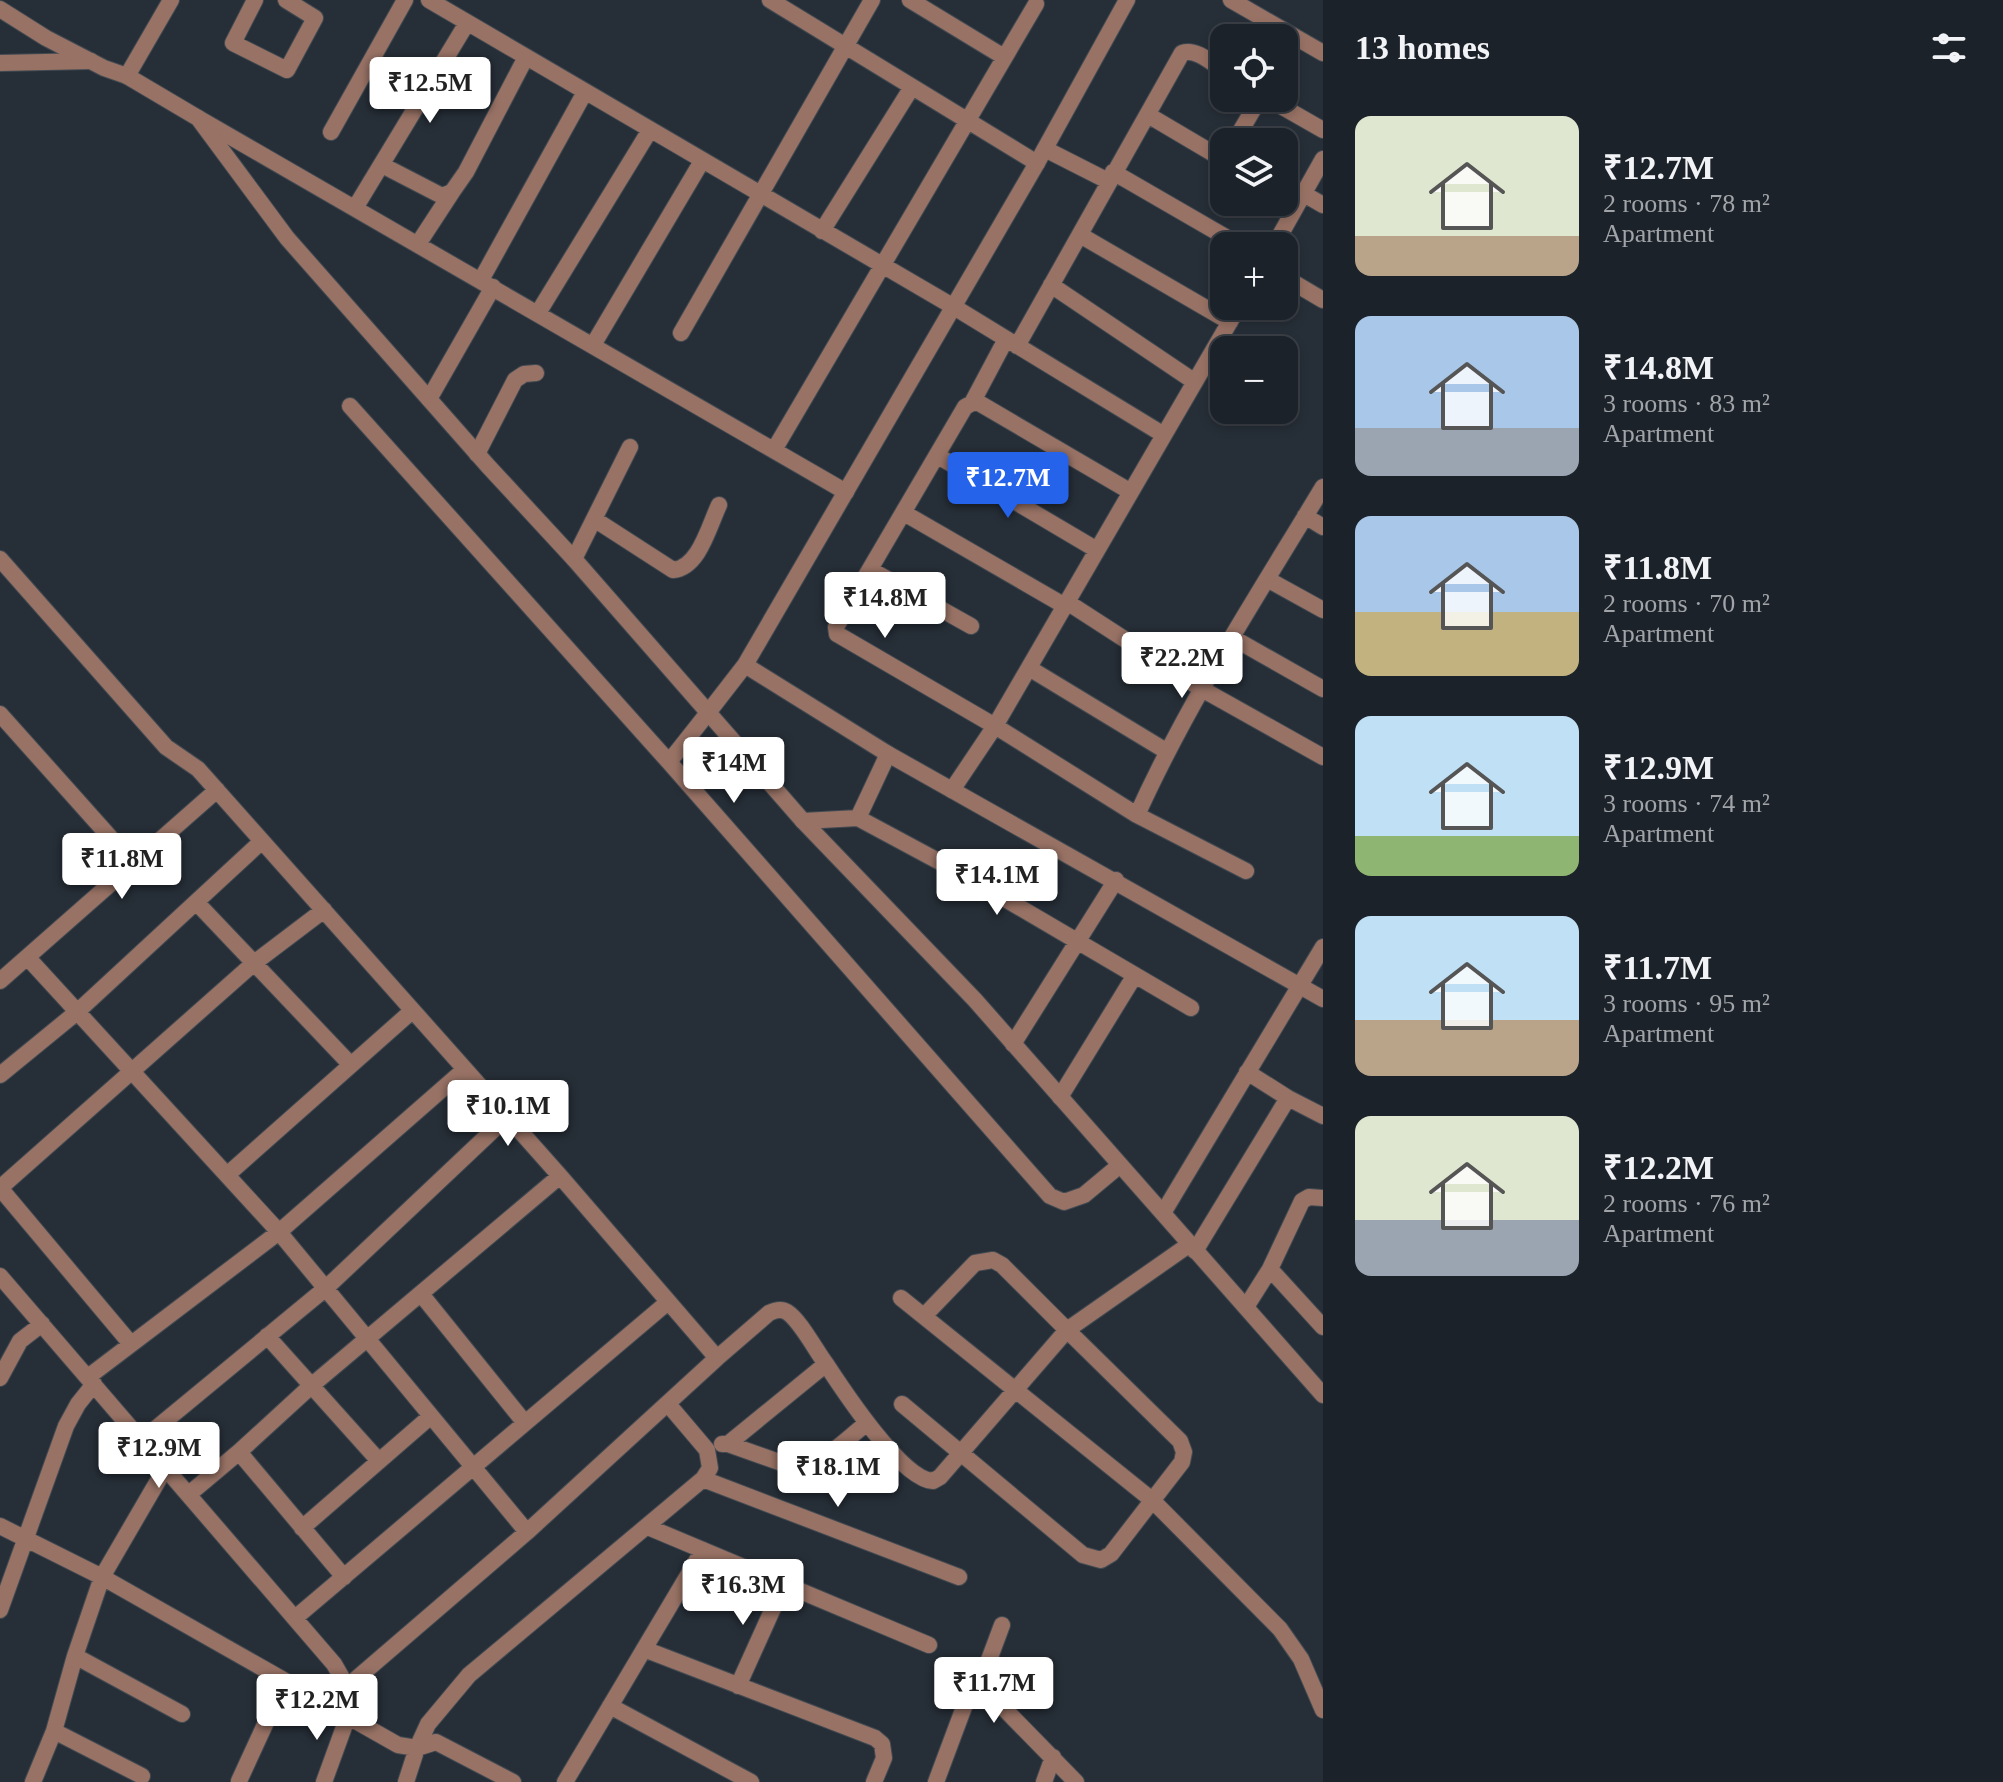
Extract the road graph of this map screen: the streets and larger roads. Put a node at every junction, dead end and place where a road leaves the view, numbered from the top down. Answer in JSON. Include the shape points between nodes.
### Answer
{"nodes":[{"id":1,"x":171,"y":0,"type":"edge"},
{"id":2,"x":255,"y":0,"type":"edge"},
{"id":3,"x":286,"y":0,"type":"edge"},
{"id":4,"x":405,"y":0,"type":"edge"},
{"id":5,"x":429,"y":0,"type":"edge"},
{"id":6,"x":770,"y":0,"type":"edge"},
{"id":7,"x":872,"y":0,"type":"edge"},
{"id":8,"x":910,"y":0,"type":"edge"},
{"id":9,"x":1127,"y":0,"type":"edge"},
{"id":10,"x":1231,"y":0,"type":"edge"},
{"id":11,"x":1036,"y":4,"type":"dead end"},
{"id":12,"x":794,"y":6,"type":"edge"},
{"id":13,"x":0,"y":9,"type":"edge"},
{"id":14,"x":467,"y":23,"type":"junction"},
{"id":15,"x":845,"y":45,"type":"junction"},
{"id":16,"x":1323,"y":53,"type":"edge"},
{"id":17,"x":526,"y":57,"type":"junction"},
{"id":18,"x":1004,"y":57,"type":"junction"},
{"id":19,"x":91,"y":61,"type":"junction"},
{"id":20,"x":1210,"y":62,"type":"edge"},
{"id":21,"x":0,"y":63,"type":"edge"},
{"id":22,"x":127,"y":76,"type":"junction"},
{"id":23,"x":912,"y":87,"type":"junction"},
{"id":24,"x":585,"y":92,"type":"junction"},
{"id":25,"x":1292,"y":112,"type":"edge"},
{"id":26,"x":1148,"y":115,"type":"junction"},
{"id":27,"x":198,"y":118,"type":"junction"},
{"id":28,"x":967,"y":120,"type":"junction"},
{"id":29,"x":650,"y":130,"type":"junction"},
{"id":30,"x":1323,"y":130,"type":"edge"},
{"id":31,"x":331,"y":132,"type":"dead end"},
{"id":32,"x":1210,"y":152,"type":"edge"},
{"id":33,"x":1041,"y":156,"type":"junction"},
{"id":34,"x":1323,"y":159,"type":"edge"},
{"id":35,"x":702,"y":161,"type":"junction"},
{"id":36,"x":382,"y":165,"type":"junction"},
{"id":37,"x":1111,"y":176,"type":"junction"},
{"id":38,"x":452,"y":192,"type":"junction"},
{"id":39,"x":1304,"y":194,"type":"junction"},
{"id":40,"x":761,"y":195,"type":"junction"},
{"id":41,"x":1323,"y":205,"type":"edge"},
{"id":42,"x":355,"y":208,"type":"junction"},
{"id":43,"x":822,"y":231,"type":"junction"},
{"id":44,"x":1215,"y":232,"type":"edge"},
{"id":45,"x":1282,"y":232,"type":"edge"},
{"id":46,"x":1080,"y":235,"type":"junction"},
{"id":47,"x":418,"y":244,"type":"junction"},
{"id":48,"x":882,"y":266,"type":"junction"},
{"id":49,"x":487,"y":283,"type":"junction"},
{"id":50,"x":1051,"y":285,"type":"junction"},
{"id":51,"x":1298,"y":285,"type":"edge"},
{"id":52,"x":1323,"y":300,"type":"edge"},
{"id":53,"x":954,"y":307,"type":"junction"},
{"id":54,"x":538,"y":313,"type":"junction"},
{"id":55,"x":1230,"y":322,"type":"joint"},
{"id":56,"x":681,"y":333,"type":"dead end"},
{"id":57,"x":1012,"y":342,"type":"junction"},
{"id":58,"x":593,"y":345,"type":"junction"},
{"id":59,"x":536,"y":373,"type":"dead end"},
{"id":60,"x":1195,"y":382,"type":"junction"},
{"id":61,"x":429,"y":399,"type":"junction"},
{"id":62,"x":972,"y":403,"type":"junction"},
{"id":63,"x":350,"y":406,"type":"dead end"},
{"id":64,"x":1164,"y":435,"type":"junction"},
{"id":65,"x":630,"y":447,"type":"dead end"},
{"id":66,"x":774,"y":450,"type":"junction"},
{"id":67,"x":477,"y":454,"type":"junction"},
{"id":68,"x":938,"y":456,"type":"junction"},
{"id":69,"x":1323,"y":487,"type":"edge"},
{"id":70,"x":846,"y":492,"type":"junction"},
{"id":71,"x":1131,"y":492,"type":"junction"},
{"id":72,"x":719,"y":505,"type":"dead end"},
{"id":73,"x":904,"y":513,"type":"junction"},
{"id":74,"x":1305,"y":516,"type":"junction"},
{"id":75,"x":594,"y":519,"type":"junction"},
{"id":76,"x":1323,"y":527,"type":"edge"},
{"id":77,"x":1097,"y":550,"type":"junction"},
{"id":78,"x":0,"y":559,"type":"edge"},
{"id":79,"x":574,"y":559,"type":"junction"},
{"id":80,"x":871,"y":570,"type":"junction"},
{"id":81,"x":1267,"y":579,"type":"junction"},
{"id":82,"x":1066,"y":604,"type":"junction"},
{"id":83,"x":1323,"y":610,"type":"edge"},
{"id":84,"x":971,"y":626,"type":"dead end"},
{"id":85,"x":1233,"y":638,"type":"junction"},
{"id":86,"x":745,"y":665,"type":"junction"},
{"id":87,"x":1029,"y":668,"type":"junction"},
{"id":88,"x":1200,"y":688,"type":"junction"},
{"id":89,"x":1323,"y":689,"type":"edge"},
{"id":90,"x":0,"y":714,"type":"edge"},
{"id":91,"x":707,"y":714,"type":"junction"},
{"id":92,"x":995,"y":726,"type":"junction"},
{"id":93,"x":1166,"y":751,"type":"junction"},
{"id":94,"x":888,"y":754,"type":"junction"},
{"id":95,"x":1323,"y":757,"type":"edge"},
{"id":96,"x":669,"y":762,"type":"junction"},
{"id":97,"x":217,"y":790,"type":"junction"},
{"id":98,"x":952,"y":790,"type":"junction"},
{"id":99,"x":1137,"y":815,"type":"junction"},
{"id":100,"x":858,"y":818,"type":"junction"},
{"id":101,"x":803,"y":821,"type":"junction"},
{"id":102,"x":262,"y":841,"type":"junction"},
{"id":103,"x":132,"y":866,"type":"junction"},
{"id":104,"x":1246,"y":871,"type":"dead end"},
{"id":105,"x":1116,"y":880,"type":"junction"},
{"id":106,"x":196,"y":902,"type":"junction"},
{"id":107,"x":324,"y":910,"type":"junction"},
{"id":108,"x":1077,"y":941,"type":"junction"},
{"id":109,"x":1323,"y":947,"type":"edge"},
{"id":110,"x":28,"y":958,"type":"junction"},
{"id":111,"x":254,"y":963,"type":"junction"},
{"id":112,"x":1135,"y":975,"type":"junction"},
{"id":113,"x":0,"y":981,"type":"edge"},
{"id":114,"x":1299,"y":985,"type":"junction"},
{"id":115,"x":1323,"y":999,"type":"edge"},
{"id":116,"x":1191,"y":1008,"type":"dead end"},
{"id":117,"x":412,"y":1011,"type":"junction"},
{"id":118,"x":77,"y":1012,"type":"junction"},
{"id":119,"x":1013,"y":1044,"type":"junction"},
{"id":120,"x":351,"y":1065,"type":"junction"},
{"id":121,"x":464,"y":1070,"type":"junction"},
{"id":122,"x":132,"y":1072,"type":"junction"},
{"id":123,"x":1247,"y":1072,"type":"junction"},
{"id":124,"x":0,"y":1075,"type":"edge"},
{"id":125,"x":1060,"y":1097,"type":"junction"},
{"id":126,"x":1288,"y":1098,"type":"junction"},
{"id":127,"x":1323,"y":1116,"type":"edge"},
{"id":128,"x":507,"y":1117,"type":"junction"},
{"id":129,"x":1120,"y":1165,"type":"junction"},
{"id":130,"x":227,"y":1175,"type":"junction"},
{"id":131,"x":560,"y":1176,"type":"junction"},
{"id":132,"x":0,"y":1188,"type":"edge"},
{"id":133,"x":1323,"y":1198,"type":"edge"},
{"id":134,"x":1163,"y":1213,"type":"junction"},
{"id":135,"x":279,"y":1232,"type":"junction"},
{"id":136,"x":1192,"y":1247,"type":"junction"},
{"id":137,"x":1270,"y":1269,"type":"junction"},
{"id":138,"x":0,"y":1276,"type":"edge"},
{"id":139,"x":326,"y":1288,"type":"junction"},
{"id":140,"x":421,"y":1294,"type":"junction"},
{"id":141,"x":901,"y":1298,"type":"dead end"},
{"id":142,"x":668,"y":1302,"type":"junction"},
{"id":143,"x":1246,"y":1307,"type":"junction"},
{"id":144,"x":924,"y":1316,"type":"junction"},
{"id":145,"x":42,"y":1324,"type":"junction"},
{"id":146,"x":1323,"y":1327,"type":"edge"},
{"id":147,"x":1067,"y":1330,"type":"junction"},
{"id":148,"x":267,"y":1336,"type":"junction"},
{"id":149,"x":367,"y":1339,"type":"junction"},
{"id":150,"x":131,"y":1344,"type":"junction"},
{"id":151,"x":717,"y":1358,"type":"junction"},
{"id":152,"x":826,"y":1364,"type":"junction"},
{"id":153,"x":0,"y":1378,"type":"edge"},
{"id":154,"x":91,"y":1381,"type":"junction"},
{"id":155,"x":311,"y":1386,"type":"junction"},
{"id":156,"x":1016,"y":1389,"type":"junction"},
{"id":157,"x":1323,"y":1395,"type":"edge"},
{"id":158,"x":668,"y":1404,"type":"junction"},
{"id":159,"x":902,"y":1404,"type":"dead end"},
{"id":160,"x":431,"y":1416,"type":"junction"},
{"id":161,"x":525,"y":1423,"type":"junction"},
{"id":162,"x":866,"y":1424,"type":"junction"},
{"id":163,"x":142,"y":1440,"type":"junction"},
{"id":164,"x":728,"y":1444,"type":"junction"},
{"id":165,"x":707,"y":1450,"type":"junction"},
{"id":166,"x":239,"y":1452,"type":"junction"},
{"id":167,"x":960,"y":1452,"type":"junction"},
{"id":168,"x":379,"y":1461,"type":"junction"},
{"id":169,"x":166,"y":1467,"type":"junction"},
{"id":170,"x":474,"y":1467,"type":"junction"},
{"id":171,"x":703,"y":1479,"type":"junction"},
{"id":172,"x":189,"y":1494,"type":"junction"},
{"id":173,"x":1152,"y":1500,"type":"junction"},
{"id":174,"x":0,"y":1526,"type":"edge"},
{"id":175,"x":648,"y":1527,"type":"junction"},
{"id":176,"x":302,"y":1528,"type":"junction"},
{"id":177,"x":527,"y":1532,"type":"junction"},
{"id":178,"x":26,"y":1541,"type":"junction"},
{"id":179,"x":703,"y":1550,"type":"junction"},
{"id":180,"x":102,"y":1577,"type":"junction"},
{"id":181,"x":344,"y":1577,"type":"junction"},
{"id":182,"x":959,"y":1577,"type":"dead end"},
{"id":183,"x":784,"y":1584,"type":"junction"},
{"id":184,"x":0,"y":1610,"type":"edge"},
{"id":185,"x":295,"y":1618,"type":"junction"},
{"id":186,"x":1002,"y":1625,"type":"dead end"},
{"id":187,"x":929,"y":1645,"type":"dead end"},
{"id":188,"x":644,"y":1649,"type":"junction"},
{"id":189,"x":75,"y":1656,"type":"junction"},
{"id":190,"x":285,"y":1681,"type":"junction"},
{"id":191,"x":980,"y":1684,"type":"junction"},
{"id":192,"x":346,"y":1685,"type":"junction"},
{"id":193,"x":738,"y":1686,"type":"junction"},
{"id":194,"x":327,"y":1704,"type":"junction"},
{"id":195,"x":610,"y":1706,"type":"junction"},
{"id":196,"x":1323,"y":1710,"type":"edge"},
{"id":197,"x":182,"y":1714,"type":"dead end"},
{"id":198,"x":348,"y":1716,"type":"junction"},
{"id":199,"x":54,"y":1731,"type":"junction"},
{"id":200,"x":417,"y":1748,"type":"junction"},
{"id":201,"x":1053,"y":1757,"type":"junction"},
{"id":202,"x":142,"y":1776,"type":"dead end"},
{"id":203,"x":503,"y":1780,"type":"edge"},
{"id":204,"x":239,"y":1781,"type":"edge"},
{"id":205,"x":33,"y":1782,"type":"edge"},
{"id":206,"x":324,"y":1782,"type":"edge"},
{"id":207,"x":406,"y":1782,"type":"edge"},
{"id":208,"x":565,"y":1782,"type":"edge"},
{"id":209,"x":751,"y":1782,"type":"edge"},
{"id":210,"x":874,"y":1782,"type":"edge"},
{"id":211,"x":936,"y":1782,"type":"edge"},
{"id":212,"x":1044,"y":1782,"type":"edge"},
{"id":213,"x":1076,"y":1782,"type":"edge"}],
"edges":[{"from":1,"to":22,"type":"street"},
{"from":2,"to":3,"type":"street","via":[[233,43],[287,70],[315,18]]},
{"from":4,"to":31,"type":"street"},
{"from":5,"to":14,"type":"street"},
{"from":6,"to":12,"type":"street"},
{"from":7,"to":15,"type":"street"},
{"from":8,"to":18,"type":"street"},
{"from":9,"to":33,"type":"street"},
{"from":10,"to":16,"type":"street"},
{"from":11,"to":18,"type":"street"},
{"from":12,"to":15,"type":"street"},
{"from":13,"to":19,"type":"street"},
{"from":14,"to":17,"type":"street"},
{"from":14,"to":36,"type":"street"},
{"from":15,"to":23,"type":"street"},
{"from":15,"to":40,"type":"street"},
{"from":17,"to":24,"type":"street"},
{"from":17,"to":38,"type":"street"},
{"from":18,"to":28,"type":"street"},
{"from":19,"to":21,"type":"street"},
{"from":19,"to":22,"type":"street"},
{"from":20,"to":26,"type":"street","via":[[1182,53]]},
{"from":22,"to":27,"type":"street"},
{"from":23,"to":28,"type":"street"},
{"from":23,"to":43,"type":"street"},
{"from":24,"to":29,"type":"street"},
{"from":24,"to":49,"type":"street"},
{"from":25,"to":30,"type":"street"},
{"from":26,"to":32,"type":"street"},
{"from":26,"to":37,"type":"street"},
{"from":27,"to":42,"type":"street"},
{"from":27,"to":61,"type":"street","via":[[287,238]]},
{"from":28,"to":33,"type":"street"},
{"from":28,"to":48,"type":"street"},
{"from":29,"to":35,"type":"street"},
{"from":29,"to":54,"type":"street"},
{"from":33,"to":37,"type":"street"},
{"from":33,"to":53,"type":"street"},
{"from":34,"to":39,"type":"street"},
{"from":35,"to":40,"type":"street"},
{"from":35,"to":58,"type":"street"},
{"from":36,"to":38,"type":"street","via":[[442,196]]},
{"from":36,"to":42,"type":"street"},
{"from":37,"to":44,"type":"street"},
{"from":37,"to":46,"type":"street"},
{"from":38,"to":47,"type":"street"},
{"from":39,"to":41,"type":"street"},
{"from":39,"to":45,"type":"street"},
{"from":40,"to":43,"type":"street"},
{"from":40,"to":56,"type":"street"},
{"from":42,"to":47,"type":"street"},
{"from":43,"to":48,"type":"street"},
{"from":46,"to":50,"type":"street"},
{"from":46,"to":55,"type":"street"},
{"from":47,"to":49,"type":"street"},
{"from":48,"to":53,"type":"street"},
{"from":48,"to":66,"type":"street"},
{"from":49,"to":54,"type":"street"},
{"from":49,"to":61,"type":"street"},
{"from":50,"to":57,"type":"street"},
{"from":50,"to":60,"type":"street"},
{"from":51,"to":52,"type":"street"},
{"from":53,"to":57,"type":"street"},
{"from":53,"to":70,"type":"street"},
{"from":54,"to":58,"type":"street"},
{"from":55,"to":60,"type":"street"},
{"from":57,"to":62,"type":"street"},
{"from":57,"to":64,"type":"street"},
{"from":58,"to":66,"type":"street"},
{"from":59,"to":67,"type":"street","via":[[515,380]]},
{"from":60,"to":64,"type":"street"},
{"from":61,"to":67,"type":"street"},
{"from":62,"to":68,"type":"street"},
{"from":62,"to":71,"type":"street"},
{"from":63,"to":96,"type":"street"},
{"from":64,"to":71,"type":"street"},
{"from":65,"to":75,"type":"street"},
{"from":66,"to":70,"type":"street"},
{"from":67,"to":79,"type":"street"},
{"from":68,"to":73,"type":"street"},
{"from":68,"to":77,"type":"street"},
{"from":69,"to":74,"type":"street"},
{"from":70,"to":86,"type":"street"},
{"from":71,"to":77,"type":"street"},
{"from":72,"to":75,"type":"street","via":[[693,560],[682,570],[673,570]]},
{"from":73,"to":80,"type":"street"},
{"from":73,"to":82,"type":"street"},
{"from":74,"to":76,"type":"street"},
{"from":74,"to":81,"type":"street"},
{"from":75,"to":79,"type":"street"},
{"from":77,"to":82,"type":"street"},
{"from":78,"to":97,"type":"street","via":[[166,747]]},
{"from":79,"to":91,"type":"street"},
{"from":80,"to":84,"type":"street"},
{"from":80,"to":92,"type":"street","via":[[836,627],[837,634]]},
{"from":81,"to":83,"type":"street"},
{"from":81,"to":85,"type":"street"},
{"from":82,"to":87,"type":"street"},
{"from":82,"to":88,"type":"street"},
{"from":85,"to":88,"type":"street"},
{"from":85,"to":89,"type":"street"},
{"from":86,"to":91,"type":"street"},
{"from":86,"to":94,"type":"street"},
{"from":87,"to":92,"type":"street"},
{"from":87,"to":93,"type":"street"},
{"from":88,"to":93,"type":"street"},
{"from":88,"to":95,"type":"street"},
{"from":90,"to":103,"type":"street"},
{"from":91,"to":96,"type":"street"},
{"from":91,"to":101,"type":"street"},
{"from":92,"to":98,"type":"street"},
{"from":92,"to":99,"type":"street"},
{"from":93,"to":99,"type":"street"},
{"from":94,"to":98,"type":"street"},
{"from":94,"to":100,"type":"street"},
{"from":96,"to":129,"type":"street","via":[[1050,1196],[1064,1202],[1084,1195]]},
{"from":97,"to":102,"type":"street"},
{"from":97,"to":103,"type":"street"},
{"from":98,"to":105,"type":"street"},
{"from":99,"to":104,"type":"street"},
{"from":100,"to":101,"type":"street"},
{"from":100,"to":108,"type":"street"},
{"from":101,"to":119,"type":"street"},
{"from":102,"to":106,"type":"street"},
{"from":102,"to":107,"type":"street"},
{"from":103,"to":110,"type":"street"},
{"from":105,"to":108,"type":"street"},
{"from":105,"to":114,"type":"street"},
{"from":106,"to":111,"type":"street"},
{"from":106,"to":118,"type":"street"},
{"from":107,"to":111,"type":"street"},
{"from":107,"to":117,"type":"street"},
{"from":108,"to":112,"type":"street"},
{"from":108,"to":119,"type":"street"},
{"from":109,"to":114,"type":"street"},
{"from":110,"to":113,"type":"street"},
{"from":110,"to":118,"type":"street"},
{"from":111,"to":120,"type":"street"},
{"from":111,"to":122,"type":"street"},
{"from":112,"to":116,"type":"street"},
{"from":112,"to":125,"type":"street"},
{"from":114,"to":115,"type":"street"},
{"from":114,"to":123,"type":"street"},
{"from":117,"to":120,"type":"street"},
{"from":117,"to":121,"type":"street"},
{"from":118,"to":122,"type":"street"},
{"from":118,"to":124,"type":"street"},
{"from":119,"to":125,"type":"street"},
{"from":120,"to":130,"type":"street"},
{"from":121,"to":128,"type":"street"},
{"from":121,"to":135,"type":"street"},
{"from":122,"to":130,"type":"street"},
{"from":122,"to":132,"type":"street"},
{"from":123,"to":126,"type":"street"},
{"from":123,"to":134,"type":"street"},
{"from":125,"to":129,"type":"street"},
{"from":126,"to":127,"type":"street"},
{"from":126,"to":136,"type":"street"},
{"from":128,"to":131,"type":"street"},
{"from":128,"to":139,"type":"street"},
{"from":129,"to":134,"type":"street"},
{"from":130,"to":135,"type":"street"},
{"from":131,"to":140,"type":"street"},
{"from":131,"to":142,"type":"street"},
{"from":132,"to":150,"type":"street"},
{"from":133,"to":137,"type":"street","via":[[1302,1201]]},
{"from":134,"to":136,"type":"street"},
{"from":135,"to":139,"type":"street"},
{"from":135,"to":150,"type":"street"},
{"from":136,"to":143,"type":"street"},
{"from":136,"to":147,"type":"street"},
{"from":137,"to":143,"type":"street"},
{"from":137,"to":146,"type":"street"},
{"from":138,"to":145,"type":"street"},
{"from":139,"to":148,"type":"street"},
{"from":139,"to":149,"type":"street"},
{"from":140,"to":149,"type":"street"},
{"from":140,"to":161,"type":"street"},
{"from":141,"to":144,"type":"street"},
{"from":142,"to":151,"type":"street"},
{"from":142,"to":161,"type":"street"},
{"from":143,"to":157,"type":"street"},
{"from":144,"to":147,"type":"street","via":[[975,1263],[993,1260]]},
{"from":144,"to":156,"type":"street"},
{"from":145,"to":153,"type":"street","via":[[20,1341]]},
{"from":145,"to":154,"type":"street"},
{"from":147,"to":156,"type":"street"},
{"from":147,"to":173,"type":"street","via":[[1180,1441],[1182,1462]]},
{"from":148,"to":155,"type":"street"},
{"from":148,"to":163,"type":"street"},
{"from":149,"to":155,"type":"street"},
{"from":149,"to":160,"type":"street"},
{"from":150,"to":154,"type":"street"},
{"from":151,"to":152,"type":"street","via":[[779,1309],[793,1318]]},
{"from":151,"to":158,"type":"street"},
{"from":152,"to":162,"type":"street"},
{"from":152,"to":164,"type":"street"},
{"from":154,"to":163,"type":"street"},
{"from":154,"to":178,"type":"street","via":[[66,1426]]},
{"from":155,"to":166,"type":"street"},
{"from":155,"to":168,"type":"street"},
{"from":156,"to":167,"type":"street"},
{"from":156,"to":173,"type":"street"},
{"from":158,"to":165,"type":"street"},
{"from":158,"to":177,"type":"street"},
{"from":159,"to":167,"type":"street"},
{"from":160,"to":168,"type":"street"},
{"from":160,"to":170,"type":"street"},
{"from":161,"to":170,"type":"street"},
{"from":162,"to":164,"type":"street","via":[[804,1468]]},
{"from":162,"to":167,"type":"street","via":[[928,1481],[940,1477]]},
{"from":163,"to":169,"type":"street"},
{"from":164,"to":165,"type":"street"},
{"from":165,"to":171,"type":"street","via":[[710,1468]]},
{"from":166,"to":172,"type":"street"},
{"from":166,"to":176,"type":"street"},
{"from":167,"to":173,"type":"street","via":[[1093,1560],[1111,1554]]},
{"from":168,"to":176,"type":"street"},
{"from":169,"to":172,"type":"street"},
{"from":169,"to":180,"type":"street"},
{"from":170,"to":177,"type":"street"},
{"from":170,"to":181,"type":"street"},
{"from":171,"to":175,"type":"street"},
{"from":171,"to":182,"type":"street"},
{"from":172,"to":185,"type":"street"},
{"from":173,"to":196,"type":"street","via":[[1280,1629],[1301,1659]]},
{"from":174,"to":178,"type":"street"},
{"from":175,"to":179,"type":"street"},
{"from":175,"to":200,"type":"street","via":[[469,1675],[433,1717]]},
{"from":176,"to":181,"type":"street"},
{"from":177,"to":192,"type":"street"},
{"from":178,"to":180,"type":"street"},
{"from":178,"to":184,"type":"street"},
{"from":179,"to":183,"type":"street"},
{"from":179,"to":188,"type":"street"},
{"from":180,"to":189,"type":"street"},
{"from":180,"to":190,"type":"street"},
{"from":181,"to":185,"type":"street"},
{"from":183,"to":187,"type":"street"},
{"from":183,"to":193,"type":"street"},
{"from":185,"to":192,"type":"street"},
{"from":186,"to":191,"type":"street"},
{"from":188,"to":193,"type":"street"},
{"from":188,"to":195,"type":"street"},
{"from":189,"to":197,"type":"street"},
{"from":189,"to":199,"type":"street"},
{"from":190,"to":194,"type":"street"},
{"from":190,"to":204,"type":"street"},
{"from":191,"to":201,"type":"street"},
{"from":191,"to":211,"type":"street","via":[[970,1691]]},
{"from":192,"to":194,"type":"street"},
{"from":193,"to":210,"type":"street","via":[[875,1738],[884,1758]]},
{"from":194,"to":198,"type":"street"},
{"from":195,"to":208,"type":"street"},
{"from":195,"to":209,"type":"street"},
{"from":198,"to":200,"type":"street","via":[[398,1745]]},
{"from":198,"to":206,"type":"street"},
{"from":199,"to":202,"type":"street"},
{"from":199,"to":205,"type":"street"},
{"from":200,"to":203,"type":"street","via":[[436,1742]]},
{"from":200,"to":207,"type":"street"},
{"from":201,"to":212,"type":"street"},
{"from":201,"to":213,"type":"street"}]}
